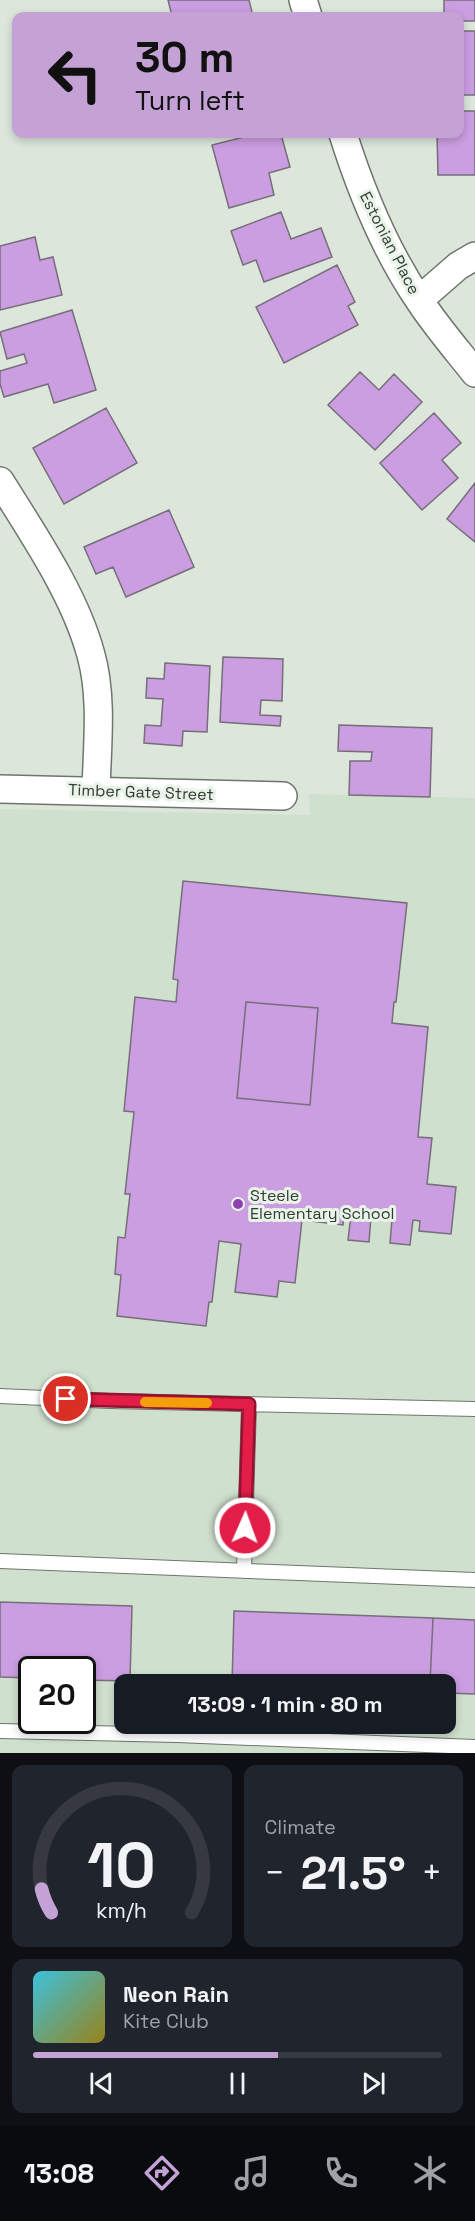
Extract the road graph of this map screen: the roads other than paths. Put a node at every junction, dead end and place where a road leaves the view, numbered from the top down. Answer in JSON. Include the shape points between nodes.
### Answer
{"nodes":[{"id":1,"x":344,"y":138,"type":"edge"},
{"id":2,"x":475,"y":256,"type":"edge"},
{"id":3,"x":419,"y":300,"type":"junction"},
{"id":4,"x":475,"y":374,"type":"edge"},
{"id":5,"x":0,"y":482,"type":"edge"},
{"id":6,"x":0,"y":789,"type":"edge"},
{"id":7,"x":96,"y":791,"type":"junction"},
{"id":8,"x":283,"y":796,"type":"dead end"},
{"id":9,"x":0,"y":1396,"type":"edge"},
{"id":10,"x":249,"y":1404,"type":"junction"},
{"id":11,"x":475,"y":1409,"type":"edge"},
{"id":12,"x":0,"y":1561,"type":"edge"},
{"id":13,"x":244,"y":1570,"type":"junction"},
{"id":14,"x":475,"y":1580,"type":"edge"},
{"id":15,"x":0,"y":1731,"type":"edge"},
{"id":16,"x":475,"y":1747,"type":"edge"},
{"id":17,"x":426,"y":1748,"type":"edge"}],
"edges":[{"from":1,"to":3,"type":"street","name":"Estonian Place","via":[[358,179]]},
{"from":2,"to":3,"type":"street"},
{"from":3,"to":4,"type":"street","name":"Estonian Place"},
{"from":5,"to":7,"type":"street","via":[[46,555],[81,623],[92,656],[97,716]]},
{"from":6,"to":7,"type":"street","name":"Timber Gate Street"},
{"from":7,"to":8,"type":"street","name":"Timber Gate Street"},
{"from":9,"to":10,"type":"lane"},
{"from":10,"to":11,"type":"lane"},
{"from":10,"to":13,"type":"lane"},
{"from":12,"to":13,"type":"lane"},
{"from":13,"to":14,"type":"lane"},
{"from":15,"to":17,"type":"lane","via":[[177,1735]]},
{"from":16,"to":17,"type":"lane"}]}
